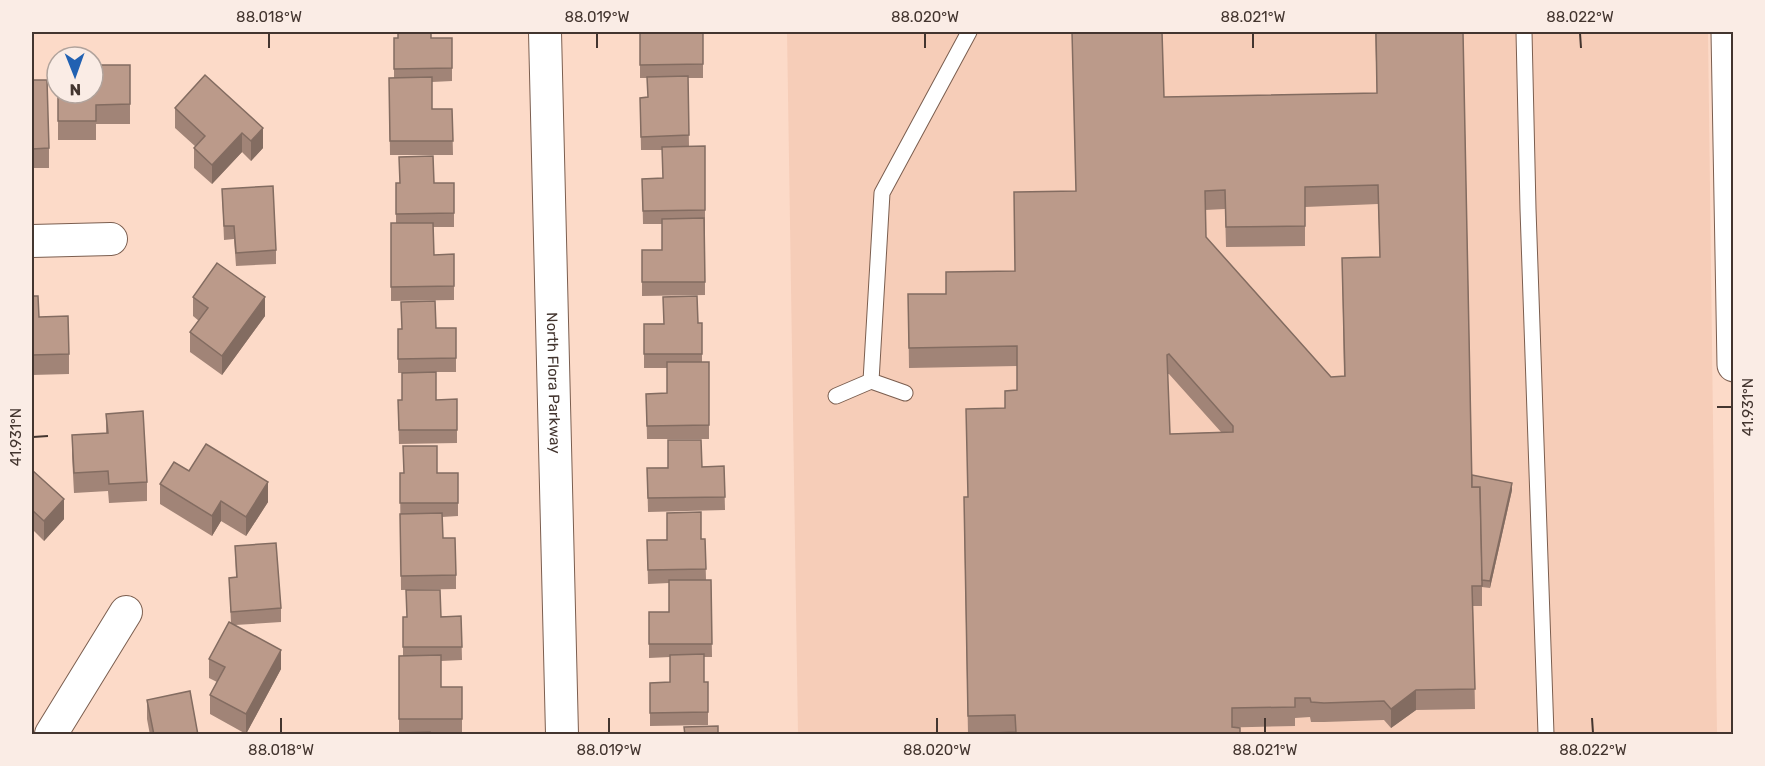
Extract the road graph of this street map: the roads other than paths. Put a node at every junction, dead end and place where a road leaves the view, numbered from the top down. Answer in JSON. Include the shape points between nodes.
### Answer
{"nodes":[{"id":1,"x":545,"y":32,"type":"edge"},
{"id":2,"x":969,"y":32,"type":"edge"},
{"id":3,"x":1524,"y":32,"type":"edge"},
{"id":4,"x":1728,"y":32,"type":"edge"},
{"id":5,"x":111,"y":239,"type":"dead end"},
{"id":6,"x":32,"y":241,"type":"edge"},
{"id":7,"x":1734,"y":365,"type":"edge"},
{"id":8,"x":871,"y":381,"type":"junction"},
{"id":9,"x":905,"y":393,"type":"dead end"},
{"id":10,"x":836,"y":396,"type":"dead end"},
{"id":11,"x":126,"y":612,"type":"dead end"},
{"id":12,"x":51,"y":735,"type":"edge"},
{"id":13,"x":562,"y":735,"type":"edge"},
{"id":14,"x":1546,"y":735,"type":"edge"}],
"edges":[{"from":1,"to":13,"type":"street","name":"North Flora Parkway"},
{"from":2,"to":8,"type":"lane","via":[[882,192]]},
{"from":3,"to":14,"type":"lane"},
{"from":4,"to":7,"type":"street"},
{"from":5,"to":6,"type":"street"},
{"from":8,"to":9,"type":"lane"},
{"from":8,"to":10,"type":"lane"},
{"from":11,"to":12,"type":"street"}]}
